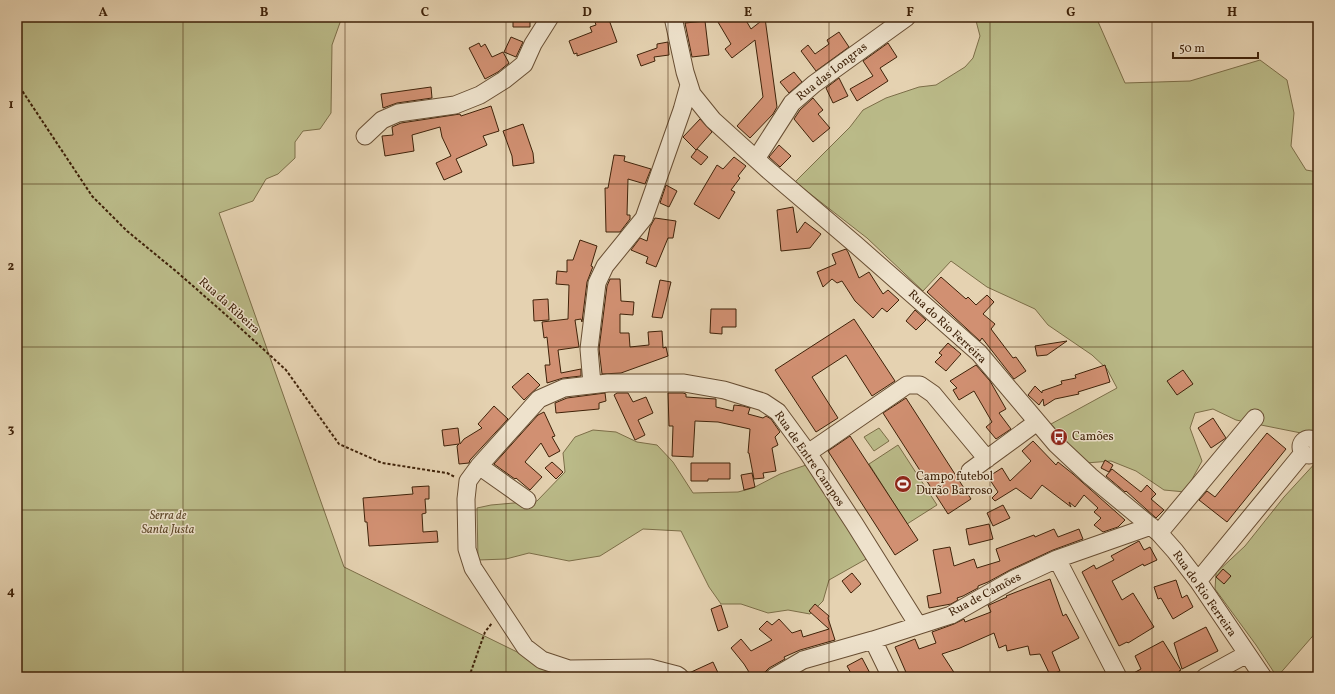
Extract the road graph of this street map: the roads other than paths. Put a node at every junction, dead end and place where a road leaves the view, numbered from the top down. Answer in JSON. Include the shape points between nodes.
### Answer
{"nodes":[{"id":1,"x":550,"y":17,"type":"edge"},
{"id":2,"x":673,"y":17,"type":"edge"},
{"id":3,"x":907,"y":17,"type":"edge"},
{"id":4,"x":885,"y":22,"type":"edge"},
{"id":5,"x":689,"y":85,"type":"junction"},
{"id":6,"x":365,"y":136,"type":"dead end"},
{"id":7,"x":756,"y":159,"type":"junction"},
{"id":8,"x":592,"y":384,"type":"junction"},
{"id":9,"x":1256,"y":418,"type":"dead end"},
{"id":10,"x":1037,"y":422,"type":"junction"},
{"id":11,"x":808,"y":453,"type":"junction"},
{"id":12,"x":1303,"y":453,"type":"dead end"},
{"id":13,"x":987,"y":459,"type":"junction"},
{"id":14,"x":479,"y":466,"type":"junction"},
{"id":15,"x":970,"y":471,"type":"dead end"},
{"id":16,"x":527,"y":500,"type":"dead end"},
{"id":17,"x":1155,"y":530,"type":"junction"},
{"id":18,"x":1057,"y":559,"type":"junction"},
{"id":19,"x":1198,"y":581,"type":"junction"},
{"id":20,"x":918,"y":625,"type":"junction"},
{"id":21,"x":873,"y":640,"type":"junction"},
{"id":22,"x":1247,"y":654,"type":"junction"},
{"id":23,"x":604,"y":673,"type":"edge"},
{"id":24,"x":680,"y":677,"type":"edge"},
{"id":25,"x":774,"y":677,"type":"edge"},
{"id":26,"x":891,"y":677,"type":"edge"},
{"id":27,"x":1118,"y":677,"type":"edge"},
{"id":28,"x":1204,"y":677,"type":"edge"},
{"id":29,"x":1263,"y":677,"type":"edge"}],
"edges":[{"from":1,"to":6,"type":"street","via":[[524,64],[504,80],[480,95],[455,105],[398,113],[382,120]]},
{"from":2,"to":5,"type":"street","name":"Rua do Rio Ferreira"},
{"from":3,"to":4,"type":"street","name":"Rua das Longras"},
{"from":4,"to":7,"type":"street","name":"Rua das Longras","via":[[792,103]]},
{"from":5,"to":7,"type":"street","name":"Rua do Rio Ferreira","via":[[692,94],[713,120]]},
{"from":5,"to":8,"type":"street","via":[[644,218],[605,266],[597,283],[588,349]]},
{"from":7,"to":10,"type":"street","name":"Rua do Rio Ferreira","via":[[979,353]]},
{"from":8,"to":11,"type":"street","name":"Rua de Entre Campos","via":[[684,383],[724,390],[763,402],[778,412]]},
{"from":8,"to":14,"type":"street","name":"Rua de Entre Campos","via":[[564,388],[539,399]]},
{"from":9,"to":17,"type":"street"},
{"from":10,"to":13,"type":"street"},
{"from":10,"to":17,"type":"street","name":"Rua do Rio Ferreira","via":[[1090,476]]},
{"from":11,"to":13,"type":"street","via":[[907,385],[920,385],[933,394]]},
{"from":11,"to":20,"type":"street","name":"Rua de Entre Campos"},
{"from":12,"to":19,"type":"street"},
{"from":13,"to":15,"type":"street"},
{"from":14,"to":16,"type":"street"},
{"from":14,"to":23,"type":"street","name":"Rua de Entre Campos","via":[[468,482],[466,499],[467,549],[473,568],[525,647],[542,660],[569,669]]},
{"from":17,"to":18,"type":"street","name":"Rua de Camões"},
{"from":17,"to":19,"type":"street","name":"Rua do Rio Ferreira"},
{"from":18,"to":20,"type":"street","name":"Rua de Camões","via":[[1014,578],[951,615]]},
{"from":18,"to":27,"type":"street"},
{"from":19,"to":22,"type":"street","name":"Rua do Rio Ferreira"},
{"from":20,"to":21,"type":"street","name":"Rua de Camões"},
{"from":21,"to":25,"type":"street","name":"Rua de Camões","via":[[803,660]]},
{"from":21,"to":26,"type":"street"},
{"from":22,"to":28,"type":"street"},
{"from":22,"to":29,"type":"street","name":"Rua do Rio Ferreira"},
{"from":23,"to":24,"type":"street","via":[[650,668]]}]}
